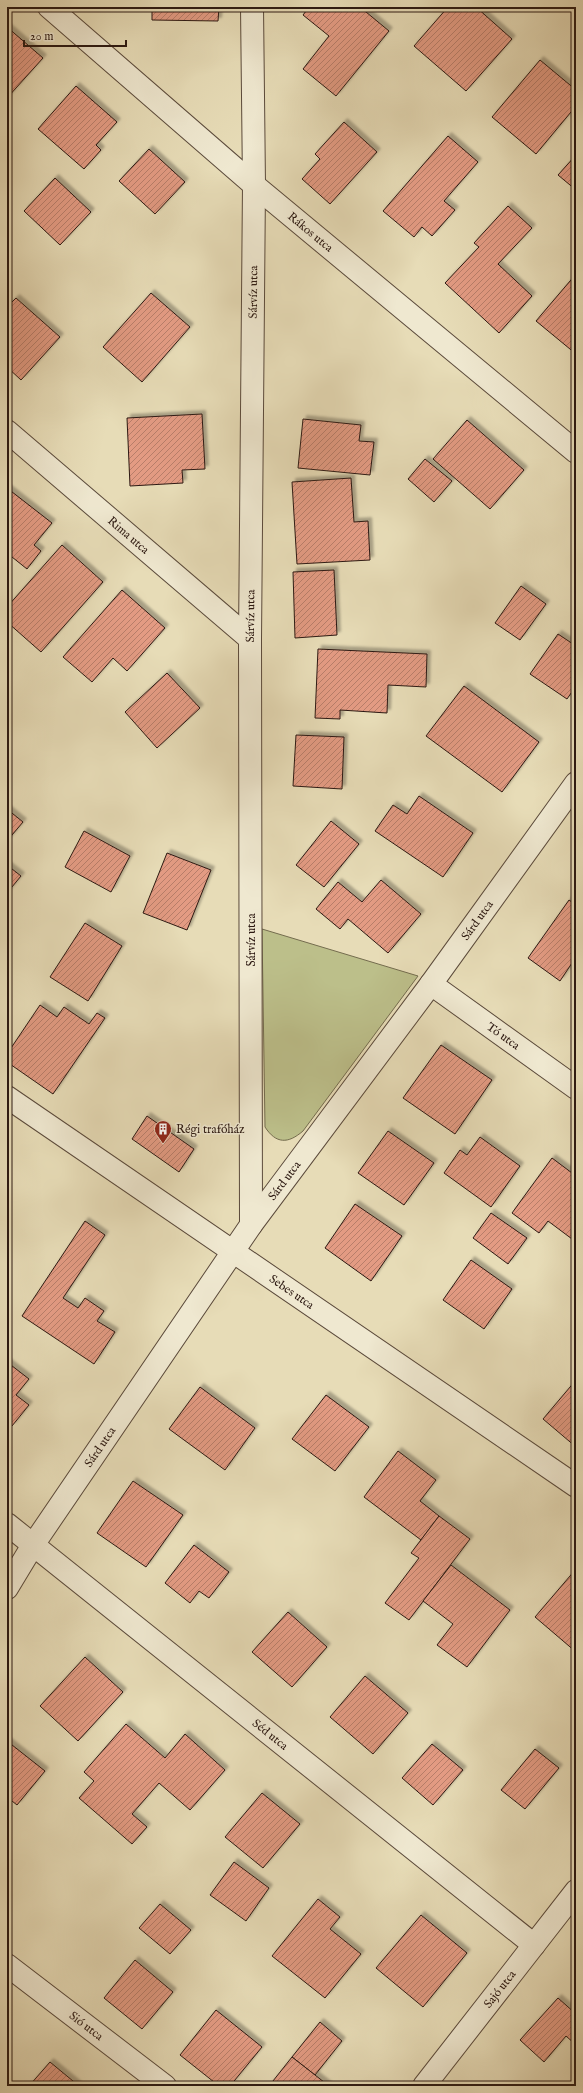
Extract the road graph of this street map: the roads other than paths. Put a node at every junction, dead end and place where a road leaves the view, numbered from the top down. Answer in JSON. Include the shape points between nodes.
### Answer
{"nodes":[{"id":1,"x":49,"y":7,"type":"edge"},
{"id":2,"x":252,"y":7,"type":"edge"},
{"id":3,"x":254,"y":184,"type":"junction"},
{"id":4,"x":7,"y":431,"type":"edge"},
{"id":5,"x":576,"y":452,"type":"edge"},
{"id":6,"x":250,"y":639,"type":"junction"},
{"id":7,"x":576,"y":783,"type":"edge"},
{"id":8,"x":432,"y":984,"type":"junction"},
{"id":9,"x":576,"y":1088,"type":"edge"},
{"id":10,"x":7,"y":1097,"type":"edge"},
{"id":11,"x":251,"y":1225,"type":"junction"},
{"id":12,"x":233,"y":1253,"type":"junction"},
{"id":13,"x":576,"y":1486,"type":"edge"},
{"id":14,"x":7,"y":1524,"type":"edge"},
{"id":15,"x":33,"y":1545,"type":"junction"},
{"id":16,"x":7,"y":1588,"type":"edge"},
{"id":17,"x":576,"y":1891,"type":"edge"},
{"id":18,"x":534,"y":1945,"type":"junction"},
{"id":19,"x":7,"y":1965,"type":"edge"},
{"id":20,"x":165,"y":2086,"type":"edge"},
{"id":21,"x":424,"y":2086,"type":"edge"}],
"edges":[{"from":1,"to":3,"type":"street","name":"Rákos utca"},
{"from":2,"to":3,"type":"street","name":"Sárvíz utca"},
{"from":3,"to":5,"type":"street","name":"Rákos utca"},
{"from":3,"to":6,"type":"street","name":"Sárvíz utca"},
{"from":4,"to":6,"type":"street","name":"Rima utca"},
{"from":6,"to":11,"type":"street","name":"Sárvíz utca"},
{"from":7,"to":8,"type":"street","name":"Sárd utca"},
{"from":8,"to":9,"type":"street","name":"Tó utca"},
{"from":8,"to":11,"type":"street","name":"Sárd utca"},
{"from":10,"to":12,"type":"street","name":"Sebes utca"},
{"from":11,"to":12,"type":"street","name":"Sárd utca"},
{"from":12,"to":13,"type":"street","name":"Sebes utca"},
{"from":12,"to":15,"type":"street","name":"Sárd utca"},
{"from":14,"to":15,"type":"street","name":"Séd utca"},
{"from":15,"to":16,"type":"street","name":"Sárd utca"},
{"from":15,"to":18,"type":"street","name":"Séd utca"},
{"from":17,"to":18,"type":"street","name":"Sajó utca"},
{"from":18,"to":21,"type":"street","name":"Sajó utca"},
{"from":19,"to":20,"type":"street","name":"Sió utca"}]}
